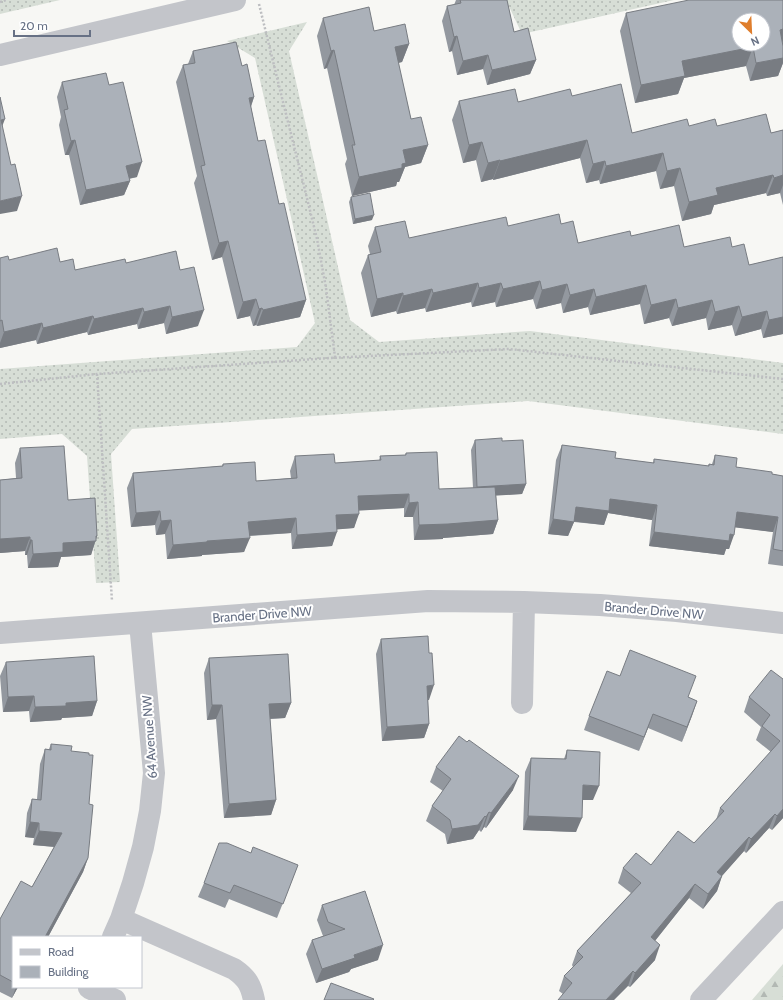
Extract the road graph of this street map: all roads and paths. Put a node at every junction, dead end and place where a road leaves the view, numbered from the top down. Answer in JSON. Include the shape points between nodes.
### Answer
{"nodes":[{"id":1,"x":6,"y":0,"type":"edge"},
{"id":2,"x":234,"y":0,"type":"edge"},
{"id":3,"x":258,"y":0,"type":"edge"},
{"id":4,"x":0,"y":2,"type":"edge"},
{"id":5,"x":0,"y":55,"type":"edge"},
{"id":6,"x":336,"y":357,"type":"junction"},
{"id":7,"x":97,"y":374,"type":"junction"},
{"id":8,"x":783,"y":378,"type":"edge"},
{"id":9,"x":0,"y":384,"type":"edge"},
{"id":10,"x":524,"y":602,"type":"junction"},
{"id":11,"x":140,"y":622,"type":"junction"},
{"id":12,"x":114,"y":624,"type":"junction"},
{"id":13,"x":783,"y":624,"type":"edge"},
{"id":14,"x":0,"y":633,"type":"edge"},
{"id":15,"x":522,"y":703,"type":"dead end"},
{"id":16,"x":783,"y":912,"type":"edge"},
{"id":17,"x":117,"y":928,"type":"edge"},
{"id":18,"x":140,"y":936,"type":"edge"},
{"id":19,"x":142,"y":937,"type":"edge"},
{"id":20,"x":87,"y":992,"type":"edge"},
{"id":21,"x":114,"y":1000,"type":"edge"},
{"id":22,"x":254,"y":1000,"type":"edge"},
{"id":23,"x":701,"y":1000,"type":"edge"}],
"edges":[{"from":1,"to":4,"type":"path"},
{"from":2,"to":5,"type":"street"},
{"from":3,"to":6,"type":"path","via":[[317,239]]},
{"from":6,"to":7,"type":"path"},
{"from":6,"to":8,"type":"path","via":[[509,349]]},
{"from":7,"to":9,"type":"path"},
{"from":7,"to":12,"type":"path"},
{"from":10,"to":11,"type":"street","name":"Brander Drive NW","via":[[428,601]]},
{"from":10,"to":13,"type":"street","name":"Brander Drive NW","via":[[676,611]]},
{"from":10,"to":15,"type":"street"},
{"from":11,"to":12,"type":"street","name":"Brander Drive NW"},
{"from":11,"to":17,"type":"street","name":"64 Avenue NW","via":[[154,773],[143,847]]},
{"from":12,"to":14,"type":"street","name":"Brander Drive NW"},
{"from":16,"to":23,"type":"street"},
{"from":17,"to":18,"type":"street","name":"64 Avenue NW"},
{"from":19,"to":22,"type":"street","name":"64 Avenue NW","via":[[234,969],[248,982]]},
{"from":20,"to":21,"type":"street"}]}
